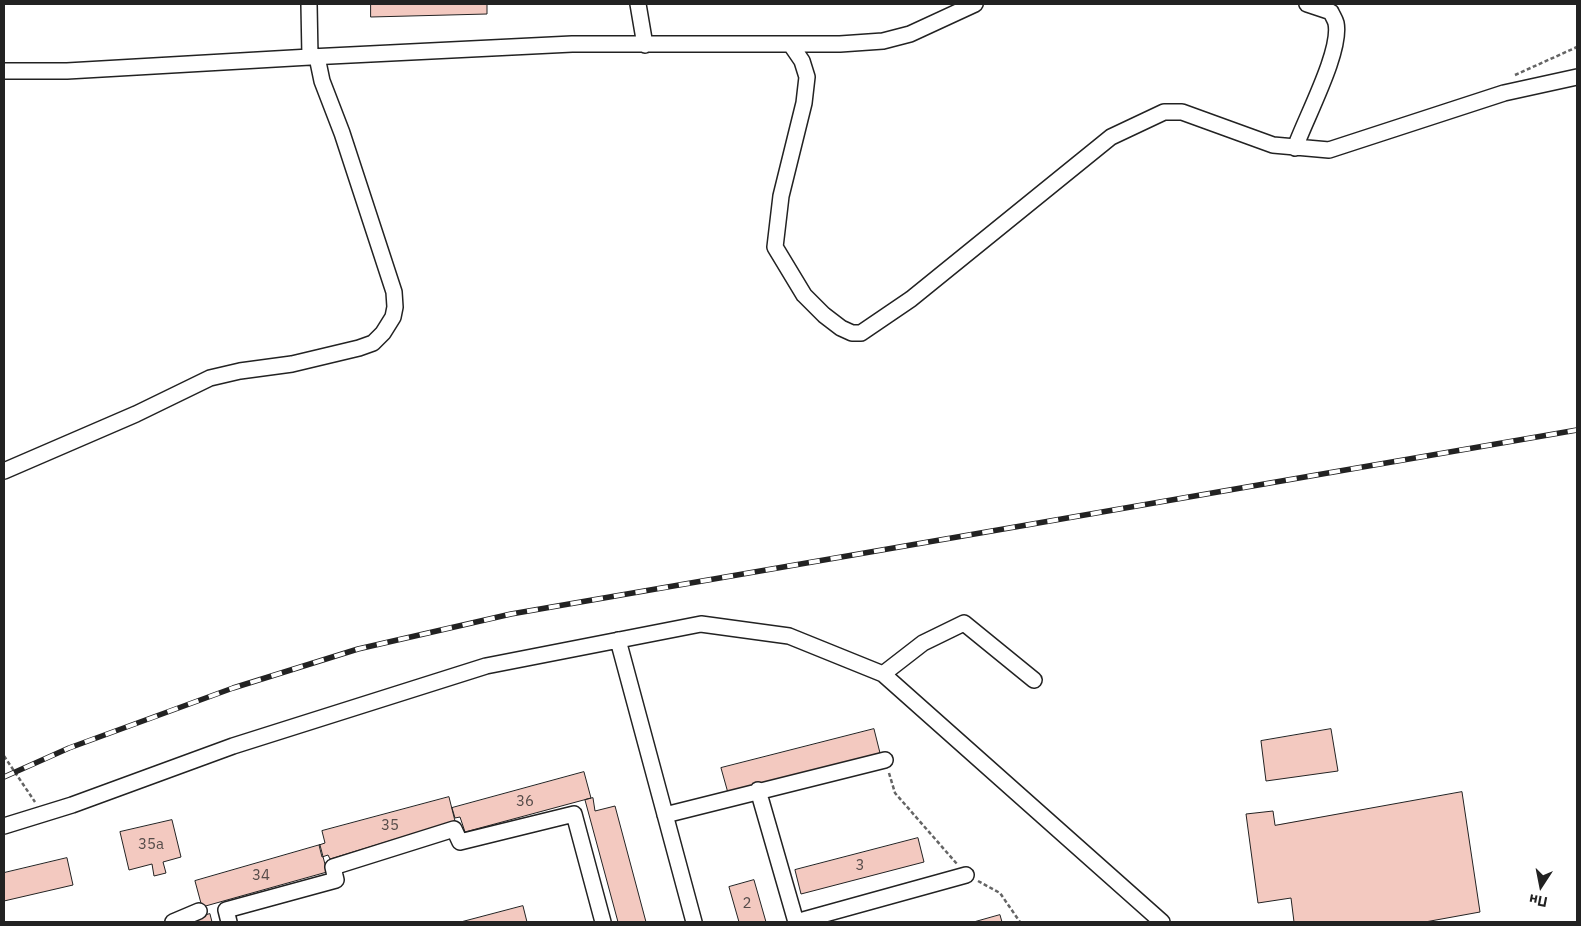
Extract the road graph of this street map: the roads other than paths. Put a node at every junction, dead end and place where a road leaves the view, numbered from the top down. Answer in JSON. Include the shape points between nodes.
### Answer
{"nodes":[{"id":1,"x":309,"y":4,"type":"edge"},
{"id":2,"x":638,"y":4,"type":"edge"},
{"id":3,"x":975,"y":4,"type":"edge"},
{"id":4,"x":1307,"y":4,"type":"edge"},
{"id":5,"x":791,"y":44,"type":"junction"},
{"id":6,"x":645,"y":45,"type":"junction"},
{"id":7,"x":313,"y":57,"type":"junction"},
{"id":8,"x":4,"y":71,"type":"edge"},
{"id":9,"x":1577,"y":78,"type":"edge"},
{"id":10,"x":1295,"y":148,"type":"junction"},
{"id":11,"x":4,"y":471,"type":"edge"},
{"id":12,"x":618,"y":640,"type":"junction"},
{"id":13,"x":883,"y":674,"type":"junction"},
{"id":14,"x":1034,"y":680,"type":"dead end"},
{"id":15,"x":885,"y":760,"type":"road end"},
{"id":16,"x":758,"y":790,"type":"junction"},
{"id":17,"x":665,"y":815,"type":"junction"},
{"id":18,"x":4,"y":826,"type":"edge"},
{"id":19,"x":966,"y":875,"type":"road end"},
{"id":20,"x":199,"y":911,"type":"dead end"},
{"id":21,"x":173,"y":922,"type":"edge"},
{"id":22,"x":229,"y":922,"type":"edge"},
{"id":23,"x":603,"y":922,"type":"edge"},
{"id":24,"x":694,"y":922,"type":"edge"},
{"id":25,"x":796,"y":922,"type":"edge"},
{"id":26,"x":1162,"y":922,"type":"edge"}],
"edges":[{"from":1,"to":7,"type":"street"},
{"from":2,"to":6,"type":"street"},
{"from":3,"to":5,"type":"street","via":[[910,34],[883,41]]},
{"from":4,"to":10,"type":"street","via":[[1331,12],[1336,23],[1334,48]]},
{"from":5,"to":6,"type":"street"},
{"from":5,"to":10,"type":"street","via":[[807,77],[804,103],[781,196],[775,247],[804,295],[824,315],[852,333],[861,334],[911,299],[1111,137],[1164,112],[1182,112],[1273,145]]},
{"from":6,"to":7,"type":"street","via":[[572,44]]},
{"from":7,"to":8,"type":"street","via":[[67,71]]},
{"from":7,"to":11,"type":"street","via":[[342,133],[394,292],[393,317],[383,333],[373,343],[359,348],[210,378]]},
{"from":9,"to":10,"type":"street","via":[[1504,94],[1329,150]]},
{"from":12,"to":13,"type":"street","via":[[701,624],[789,636]]},
{"from":12,"to":17,"type":"street"},
{"from":12,"to":18,"type":"street","via":[[486,666],[233,746]]},
{"from":13,"to":14,"type":"street","via":[[923,644],[964,623]]},
{"from":13,"to":26,"type":"street"},
{"from":15,"to":16,"type":"street"},
{"from":16,"to":17,"type":"street"},
{"from":16,"to":25,"type":"street"},
{"from":17,"to":24,"type":"street"},
{"from":19,"to":25,"type":"street"},
{"from":20,"to":21,"type":"street"},
{"from":22,"to":23,"type":"street","via":[[226,910],[336,880],[333,867],[454,829],[460,842],[574,814]]}]}
